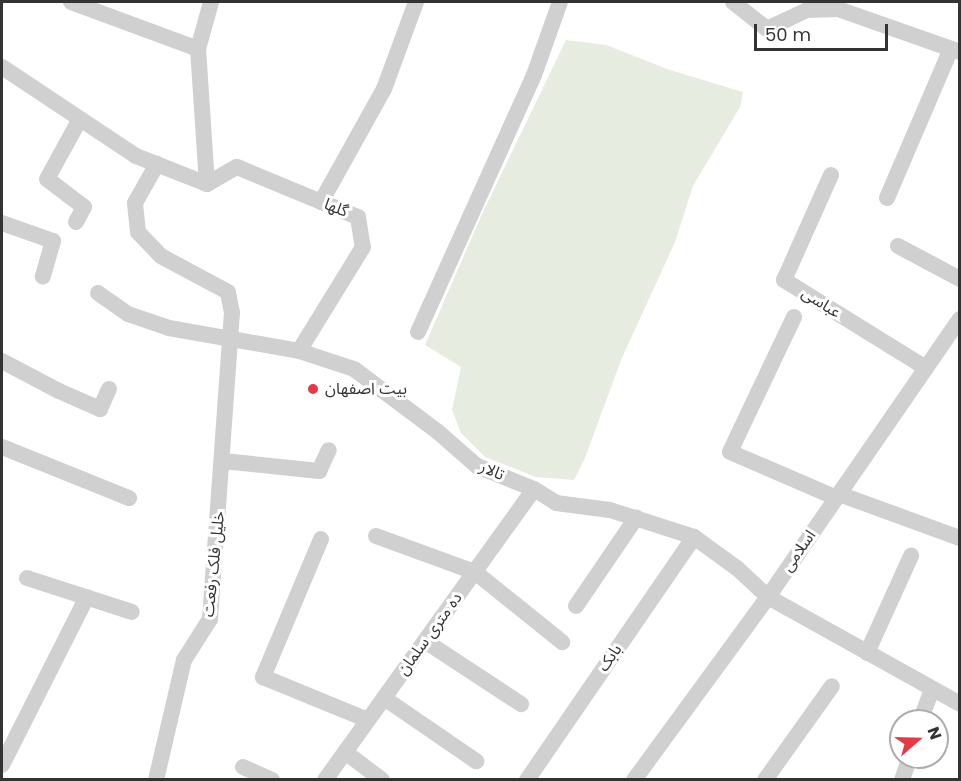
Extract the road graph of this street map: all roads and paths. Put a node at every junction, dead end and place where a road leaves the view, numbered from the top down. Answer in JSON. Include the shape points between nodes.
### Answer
{"nodes":[{"id":1,"x":71,"y":2,"type":"edge"},
{"id":2,"x":211,"y":2,"type":"edge"},
{"id":3,"x":416,"y":2,"type":"edge"},
{"id":4,"x":560,"y":2,"type":"edge"},
{"id":5,"x":733,"y":2,"type":"edge"},
{"id":6,"x":821,"y":2,"type":"edge"},
{"id":7,"x":849,"y":8,"type":"edge"},
{"id":8,"x":198,"y":49,"type":"junction"},
{"id":9,"x":956,"y":51,"type":"edge"},
{"id":10,"x":2,"y":67,"type":"edge"},
{"id":11,"x":80,"y":119,"type":"junction"},
{"id":12,"x":157,"y":164,"type":"junction"},
{"id":13,"x":831,"y":175,"type":"dead end"},
{"id":14,"x":207,"y":184,"type":"junction"},
{"id":15,"x":887,"y":198,"type":"dead end"},
{"id":16,"x":321,"y":202,"type":"junction"},
{"id":17,"x":76,"y":222,"type":"dead end"},
{"id":18,"x":2,"y":223,"type":"edge"},
{"id":19,"x":898,"y":246,"type":"dead end"},
{"id":20,"x":43,"y":277,"type":"dead end"},
{"id":21,"x":960,"y":279,"type":"edge"},
{"id":22,"x":98,"y":293,"type":"dead end"},
{"id":23,"x":794,"y":316,"type":"dead end"},
{"id":24,"x":960,"y":320,"type":"edge"},
{"id":25,"x":418,"y":333,"type":"dead end"},
{"id":26,"x":232,"y":338,"type":"junction"},
{"id":27,"x":299,"y":351,"type":"junction"},
{"id":28,"x":2,"y":361,"type":"edge"},
{"id":29,"x":926,"y":368,"type":"junction"},
{"id":30,"x":109,"y":389,"type":"dead end"},
{"id":31,"x":2,"y":447,"type":"edge"},
{"id":32,"x":329,"y":450,"type":"dead end"},
{"id":33,"x":223,"y":461,"type":"junction"},
{"id":34,"x":534,"y":489,"type":"junction"},
{"id":35,"x":838,"y":496,"type":"junction"},
{"id":36,"x":129,"y":498,"type":"dead end"},
{"id":37,"x":636,"y":518,"type":"junction"},
{"id":38,"x":376,"y":536,"type":"dead end"},
{"id":39,"x":694,"y":537,"type":"junction"},
{"id":40,"x":960,"y":538,"type":"edge"},
{"id":41,"x":321,"y":539,"type":"dead end"},
{"id":42,"x":911,"y":556,"type":"dead end"},
{"id":43,"x":474,"y":572,"type":"junction"},
{"id":44,"x":27,"y":578,"type":"dead end"},
{"id":45,"x":87,"y":597,"type":"junction"},
{"id":46,"x":768,"y":597,"type":"junction"},
{"id":47,"x":576,"y":606,"type":"dead end"},
{"id":48,"x":132,"y":612,"type":"dead end"},
{"id":49,"x":425,"y":641,"type":"junction"},
{"id":50,"x":562,"y":642,"type":"dead end"},
{"id":51,"x":867,"y":653,"type":"junction"},
{"id":52,"x":832,"y":686,"type":"dead end"},
{"id":53,"x":932,"y":690,"type":"junction"},
{"id":54,"x":384,"y":698,"type":"junction"},
{"id":55,"x":957,"y":698,"type":"edge"},
{"id":56,"x":521,"y":704,"type":"dead end"},
{"id":57,"x":925,"y":709,"type":"edge"},
{"id":58,"x":368,"y":720,"type":"junction"},
{"id":59,"x":345,"y":752,"type":"junction"},
{"id":60,"x":476,"y":761,"type":"dead end"},
{"id":61,"x":2,"y":765,"type":"edge"},
{"id":62,"x":243,"y":767,"type":"dead end"},
{"id":63,"x":156,"y":780,"type":"edge"},
{"id":64,"x":272,"y":780,"type":"edge"},
{"id":65,"x":325,"y":780,"type":"edge"},
{"id":66,"x":382,"y":780,"type":"edge"},
{"id":67,"x":527,"y":780,"type":"edge"},
{"id":68,"x":634,"y":780,"type":"edge"},
{"id":69,"x":765,"y":780,"type":"edge"}],
"edges":[{"from":1,"to":8,"type":"street"},
{"from":2,"to":8,"type":"street"},
{"from":3,"to":16,"type":"street","via":[[384,89]]},
{"from":4,"to":25,"type":"street","via":[[534,75]]},
{"from":5,"to":7,"type":"street","via":[[767,29],[807,10]]},
{"from":6,"to":7,"type":"street"},
{"from":7,"to":9,"type":"street"},
{"from":8,"to":14,"type":"street"},
{"from":9,"to":15,"type":"street"},
{"from":10,"to":11,"type":"street"},
{"from":11,"to":12,"type":"street","via":[[136,156]]},
{"from":11,"to":17,"type":"street","via":[[47,179],[84,207]]},
{"from":12,"to":14,"type":"street"},
{"from":12,"to":26,"type":"street","via":[[135,203],[138,232],[161,256],[228,292]]},
{"from":13,"to":29,"type":"street","name":"عباسی","via":[[784,280]]},
{"from":14,"to":16,"type":"street","name":"گلها","via":[[237,167]]},
{"from":16,"to":27,"type":"street","name":"گلها","via":[[358,217],[363,247]]},
{"from":18,"to":20,"type":"street","via":[[53,241]]},
{"from":19,"to":21,"type":"street"},
{"from":22,"to":26,"type":"street","name":"تالار","via":[[128,314]]},
{"from":23,"to":35,"type":"street","via":[[730,452]]},
{"from":24,"to":29,"type":"street","name":"اسلامی"},
{"from":26,"to":27,"type":"street","name":"تالار"},
{"from":26,"to":33,"type":"street","name":"خلیل فلک رفعت"},
{"from":27,"to":34,"type":"street","name":"تالار","via":[[354,369],[437,430],[477,466]]},
{"from":28,"to":30,"type":"street","via":[[100,409]]},
{"from":29,"to":35,"type":"street","name":"اسلامی"},
{"from":31,"to":36,"type":"street"},
{"from":32,"to":33,"type":"street","via":[[318,471]]},
{"from":33,"to":63,"type":"street","name":"خلیل فلک رفعت","via":[[210,619],[184,660]]},
{"from":34,"to":37,"type":"street","name":"تالار","via":[[556,502]]},
{"from":34,"to":43,"type":"street","name":"ده متری سلمان"},
{"from":35,"to":40,"type":"street"},
{"from":35,"to":46,"type":"street","name":"اسلامی"},
{"from":37,"to":39,"type":"street","name":"تالار"},
{"from":37,"to":47,"type":"street"},
{"from":38,"to":43,"type":"street"},
{"from":39,"to":46,"type":"street","name":"تالار"},
{"from":39,"to":67,"type":"street","name":"بابک"},
{"from":41,"to":58,"type":"street","via":[[264,677]]},
{"from":42,"to":51,"type":"street"},
{"from":43,"to":49,"type":"street","name":"ده متری سلمان"},
{"from":43,"to":50,"type":"street"},
{"from":44,"to":45,"type":"street"},
{"from":45,"to":48,"type":"street"},
{"from":45,"to":61,"type":"street"},
{"from":46,"to":51,"type":"street","name":"تالار"},
{"from":46,"to":68,"type":"street","name":"اسلامی"},
{"from":49,"to":54,"type":"street","name":"ده متری سلمان"},
{"from":49,"to":56,"type":"street"},
{"from":51,"to":53,"type":"street","name":"تالار"},
{"from":52,"to":69,"type":"street"},
{"from":53,"to":55,"type":"street","name":"تالار"},
{"from":53,"to":57,"type":"street"},
{"from":54,"to":58,"type":"street","name":"ده متری سلمان"},
{"from":54,"to":60,"type":"street"},
{"from":58,"to":59,"type":"street","name":"ده متری سلمان"},
{"from":59,"to":65,"type":"street","name":"ده متری سلمان"},
{"from":59,"to":66,"type":"street"},
{"from":62,"to":64,"type":"street"}]}
